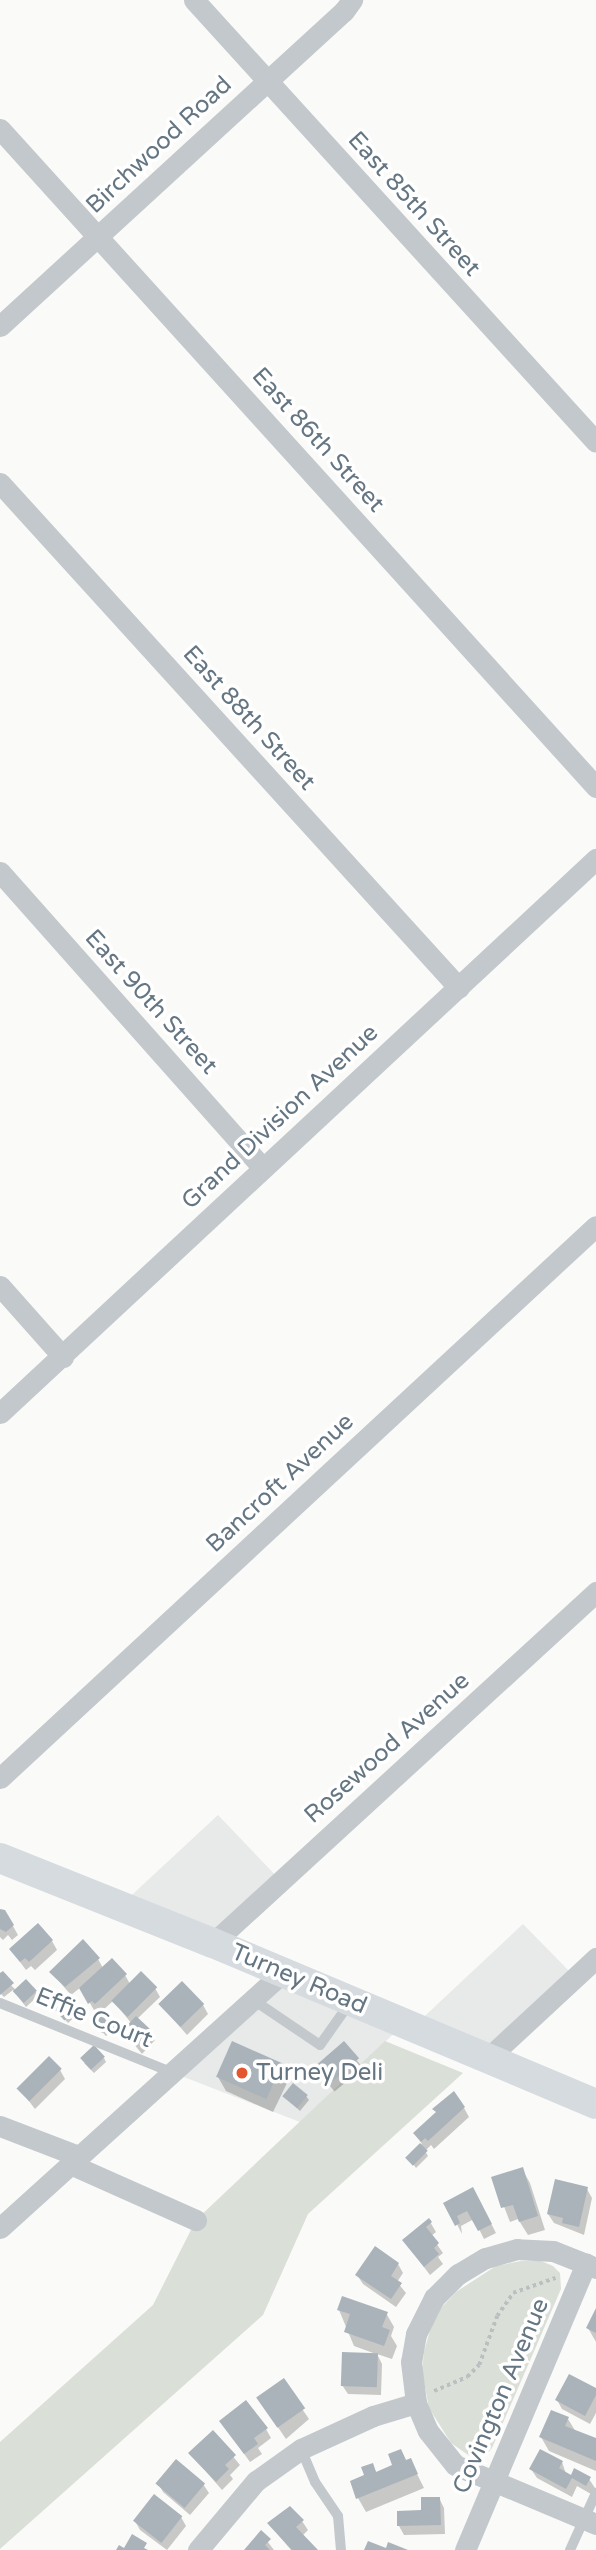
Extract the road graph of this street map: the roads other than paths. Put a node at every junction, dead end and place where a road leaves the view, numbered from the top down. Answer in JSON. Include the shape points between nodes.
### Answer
{"nodes":[{"id":1,"x":194,"y":0,"type":"edge"},
{"id":2,"x":352,"y":0,"type":"edge"},
{"id":3,"x":267,"y":80,"type":"junction"},
{"id":4,"x":0,"y":129,"type":"edge"},
{"id":5,"x":98,"y":237,"type":"junction"},
{"id":6,"x":0,"y":326,"type":"edge"},
{"id":7,"x":596,"y":442,"type":"edge"},
{"id":8,"x":0,"y":483,"type":"edge"},
{"id":9,"x":596,"y":787,"type":"edge"},
{"id":10,"x":596,"y":859,"type":"edge"},
{"id":11,"x":0,"y":872,"type":"edge"},
{"id":12,"x":459,"y":988,"type":"junction"},
{"id":13,"x":262,"y":1167,"type":"junction"},
{"id":14,"x":596,"y":1226,"type":"edge"},
{"id":15,"x":0,"y":1286,"type":"edge"},
{"id":16,"x":63,"y":1357,"type":"junction"},
{"id":17,"x":0,"y":1413,"type":"edge"},
{"id":18,"x":596,"y":1592,"type":"edge"},
{"id":19,"x":0,"y":1778,"type":"edge"},
{"id":20,"x":0,"y":1858,"type":"edge"},
{"id":21,"x":214,"y":1943,"type":"junction"},
{"id":22,"x":596,"y":1958,"type":"edge"},
{"id":23,"x":282,"y":1973,"type":"junction"},
{"id":24,"x":252,"y":1999,"type":"junction"},
{"id":25,"x":351,"y":2002,"type":"junction"},
{"id":26,"x":0,"y":2003,"type":"edge"},
{"id":27,"x":486,"y":2059,"type":"junction"},
{"id":28,"x":171,"y":2072,"type":"junction"},
{"id":29,"x":596,"y":2104,"type":"edge"},
{"id":30,"x":0,"y":2126,"type":"edge"},
{"id":31,"x":74,"y":2160,"type":"junction"},
{"id":32,"x":196,"y":2220,"type":"dead end"},
{"id":33,"x":0,"y":2228,"type":"edge"},
{"id":34,"x":591,"y":2266,"type":"edge"},
{"id":35,"x":424,"y":2398,"type":"junction"},
{"id":36,"x":301,"y":2449,"type":"junction"},
{"id":37,"x":492,"y":2483,"type":"junction"},
{"id":38,"x":596,"y":2493,"type":"edge"},
{"id":39,"x":590,"y":2522,"type":"edge"},
{"id":40,"x":198,"y":2550,"type":"edge"},
{"id":41,"x":341,"y":2550,"type":"edge"},
{"id":42,"x":465,"y":2550,"type":"edge"},
{"id":43,"x":570,"y":2550,"type":"edge"}],
"edges":[{"from":1,"to":3,"type":"street","name":"East 85th Street"},
{"from":2,"to":3,"type":"street","name":"Birchwood Road"},
{"from":3,"to":5,"type":"street","name":"Birchwood Road"},
{"from":3,"to":7,"type":"street","name":"East 85th Street"},
{"from":4,"to":5,"type":"street","name":"East 86th Street"},
{"from":5,"to":6,"type":"street","name":"Birchwood Road"},
{"from":5,"to":9,"type":"street","name":"East 86th Street"},
{"from":8,"to":12,"type":"street","name":"East 88th Street"},
{"from":10,"to":12,"type":"street","name":"Grand Division Avenue"},
{"from":11,"to":13,"type":"street","name":"East 90th Street"},
{"from":12,"to":13,"type":"street","name":"Grand Division Avenue"},
{"from":13,"to":16,"type":"street","name":"Grand Division Avenue"},
{"from":14,"to":19,"type":"street","name":"Bancroft Avenue"},
{"from":15,"to":16,"type":"street"},
{"from":16,"to":17,"type":"street","name":"Grand Division Avenue"},
{"from":18,"to":21,"type":"street","name":"Rosewood Avenue"},
{"from":20,"to":21,"type":"main road","name":"Turney Road"},
{"from":21,"to":23,"type":"main road","name":"Turney Road"},
{"from":22,"to":27,"type":"street"},
{"from":23,"to":24,"type":"street"},
{"from":23,"to":25,"type":"main road","name":"Turney Road"},
{"from":24,"to":25,"type":"lane","via":[[320,2045]]},
{"from":24,"to":28,"type":"street"},
{"from":25,"to":27,"type":"main road","name":"Turney Road"},
{"from":26,"to":28,"type":"lane","name":"Effie Court"},
{"from":27,"to":29,"type":"main road","name":"Turney Road"},
{"from":28,"to":31,"type":"street"},
{"from":30,"to":31,"type":"street"},
{"from":31,"to":32,"type":"street"},
{"from":31,"to":33,"type":"street"},
{"from":34,"to":35,"type":"street","via":[[553,2250],[517,2249],[485,2258],[458,2274],[434,2298],[416,2334],[411,2362]]},
{"from":34,"to":37,"type":"street","name":"Covington Avenue"},
{"from":35,"to":36,"type":"street"},
{"from":35,"to":37,"type":"street","via":[[428,2431],[455,2465]]},
{"from":36,"to":40,"type":"street","via":[[256,2481]]},
{"from":36,"to":41,"type":"lane","via":[[315,2482],[338,2516]]},
{"from":37,"to":39,"type":"street"},
{"from":37,"to":42,"type":"street","name":"Covington Avenue"},
{"from":38,"to":39,"type":"lane"},
{"from":39,"to":43,"type":"lane"}]}
